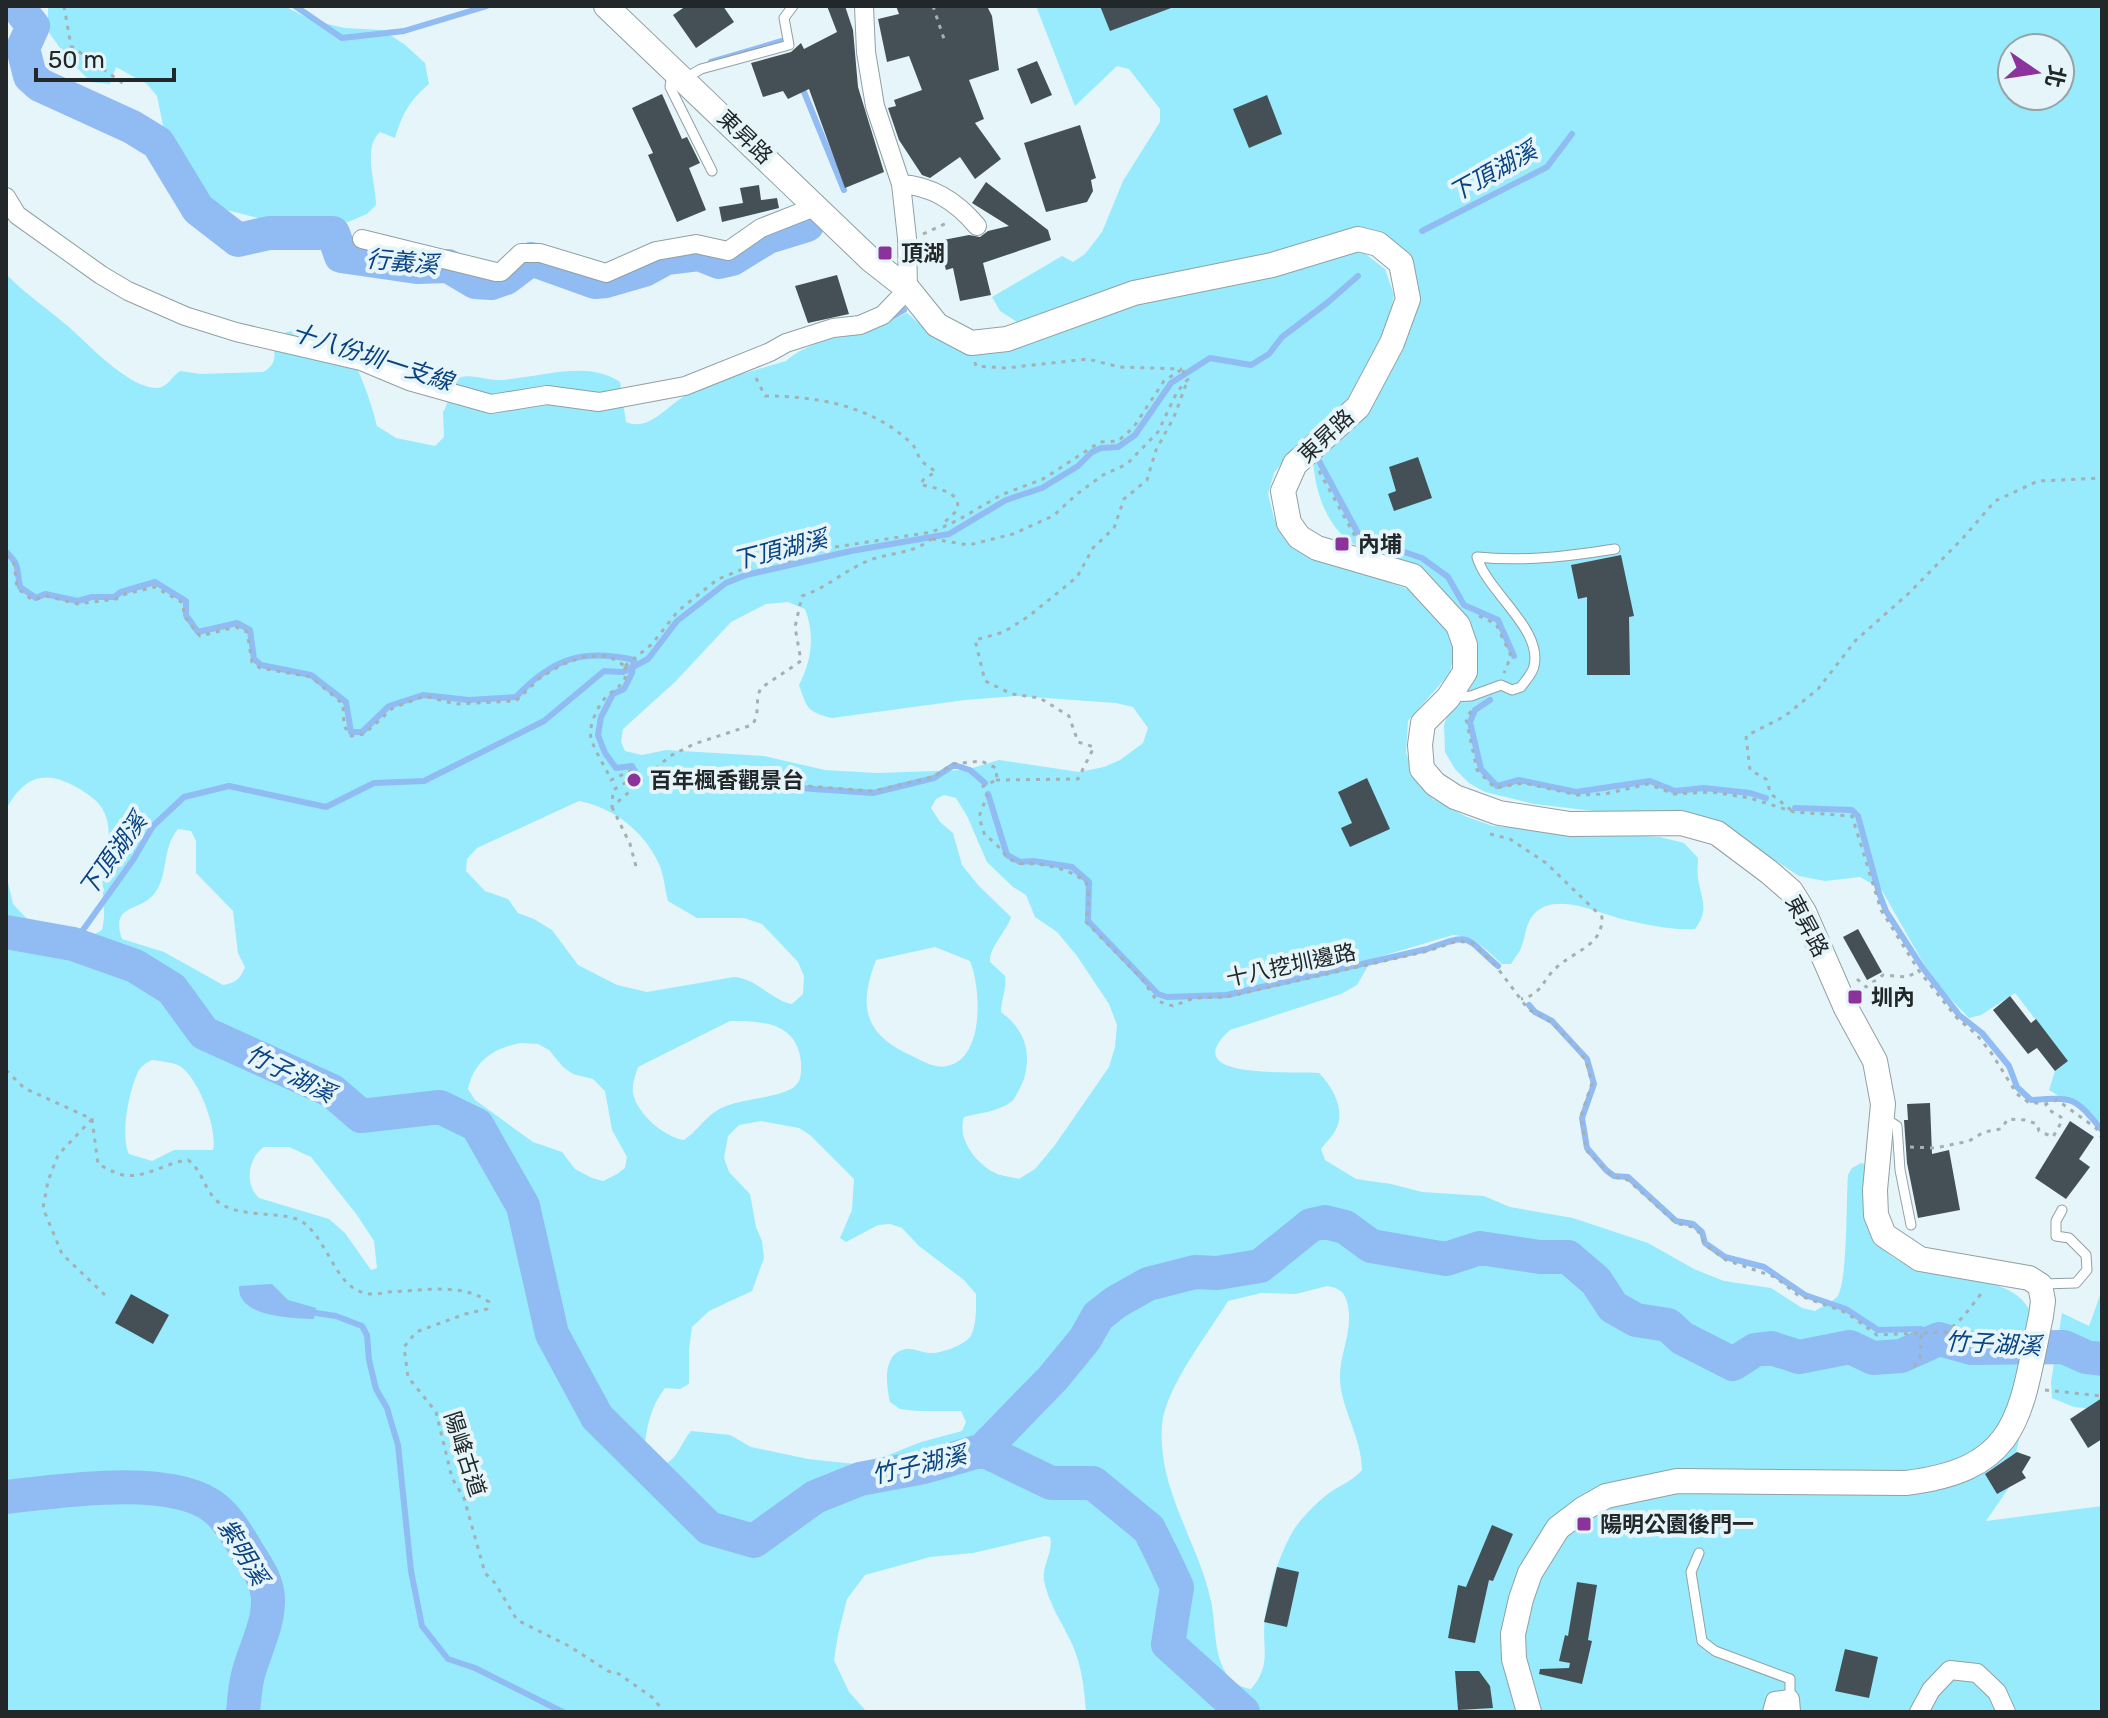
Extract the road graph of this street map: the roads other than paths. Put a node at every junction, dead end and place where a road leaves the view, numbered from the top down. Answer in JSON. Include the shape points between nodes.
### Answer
{"nodes":[{"id":1,"x":606,"y":6,"type":"edge"},
{"id":2,"x":793,"y":6,"type":"edge"},
{"id":3,"x":864,"y":6,"type":"edge"},
{"id":4,"x":678,"y":74,"type":"junction"},
{"id":5,"x":712,"y":171,"type":"dead end"},
{"id":6,"x":901,"y":184,"type":"junction"},
{"id":7,"x":6,"y":197,"type":"edge"},
{"id":8,"x":817,"y":206,"type":"junction"},
{"id":9,"x":972,"y":220,"type":"road end"},
{"id":10,"x":362,"y":239,"type":"dead end"},
{"id":11,"x":908,"y":289,"type":"junction"},
{"id":12,"x":1615,"y":549,"type":"dead end"},
{"id":13,"x":1448,"y":698,"type":"junction"},
{"id":14,"x":1883,"y":1117,"type":"junction"},
{"id":15,"x":2062,"y":1210,"type":"dead end"},
{"id":16,"x":1911,"y":1225,"type":"dead end"},
{"id":17,"x":2040,"y":1285,"type":"junction"},
{"id":18,"x":1699,"y":1553,"type":"dead end"},
{"id":19,"x":1791,"y":1705,"type":"edge"},
{"id":20,"x":1529,"y":1712,"type":"edge"},
{"id":21,"x":1772,"y":1712,"type":"edge"},
{"id":22,"x":1919,"y":1712,"type":"edge"},
{"id":23,"x":2006,"y":1712,"type":"edge"}],
"edges":[{"from":1,"to":4,"type":"street","name":"東昇路"},
{"from":2,"to":4,"type":"lane","via":[[784,18],[789,45]]},
{"from":3,"to":6,"type":"street","via":[[875,106]]},
{"from":4,"to":5,"type":"lane","via":[[670,87]]},
{"from":4,"to":8,"type":"street","name":"東昇路"},
{"from":6,"to":9,"type":"street","via":[[921,185],[956,204]]},
{"from":6,"to":11,"type":"street"},
{"from":7,"to":11,"type":"street","via":[[17,215],[101,275],[185,316],[361,361],[463,399],[491,404],[547,395],[599,402],[685,386],[786,343],[883,315]]},
{"from":8,"to":10,"type":"street","via":[[761,228],[728,251],[696,244],[656,251],[606,273],[540,253],[521,253],[496,272]]},
{"from":8,"to":11,"type":"street","name":"東昇路"},
{"from":11,"to":13,"type":"street","name":"東昇路","via":[[937,325],[971,343],[1007,339],[1134,293],[1272,265],[1358,239],[1378,244],[1401,263],[1408,299],[1392,343],[1358,407],[1295,464],[1283,491],[1289,523],[1299,537],[1317,548],[1413,576],[1458,625],[1465,672]]},
{"from":12,"to":13,"type":"lane","via":[[1568,556],[1477,557],[1482,572],[1523,622],[1535,666],[1521,687],[1501,685]]},
{"from":13,"to":14,"type":"street","name":"東昇路","via":[[1423,723],[1420,745],[1422,769],[1455,797],[1499,813],[1570,824],[1681,823],[1717,833],[1791,891],[1875,1061]]},
{"from":14,"to":16,"type":"lane","via":[[1897,1126]]},
{"from":14,"to":17,"type":"street","name":"東昇路","via":[[1875,1190],[1884,1235],[1920,1259],[2029,1278]]},
{"from":15,"to":17,"type":"lane","via":[[2056,1236],[2069,1238],[2086,1255],[2087,1270],[2076,1283]]},
{"from":17,"to":20,"type":"street","via":[[2041,1316],[2019,1416],[1995,1451],[1959,1472],[1906,1483],[1677,1481],[1606,1496],[1558,1528],[1530,1573],[1513,1634],[1514,1659]]},
{"from":18,"to":19,"type":"lane","via":[[1691,1572],[1702,1641],[1715,1651],[1790,1679]]},
{"from":19,"to":21,"type":"street","via":[[1775,1701]]},
{"from":22,"to":23,"type":"street","via":[[1950,1670],[1977,1673],[1997,1692]]}]}
